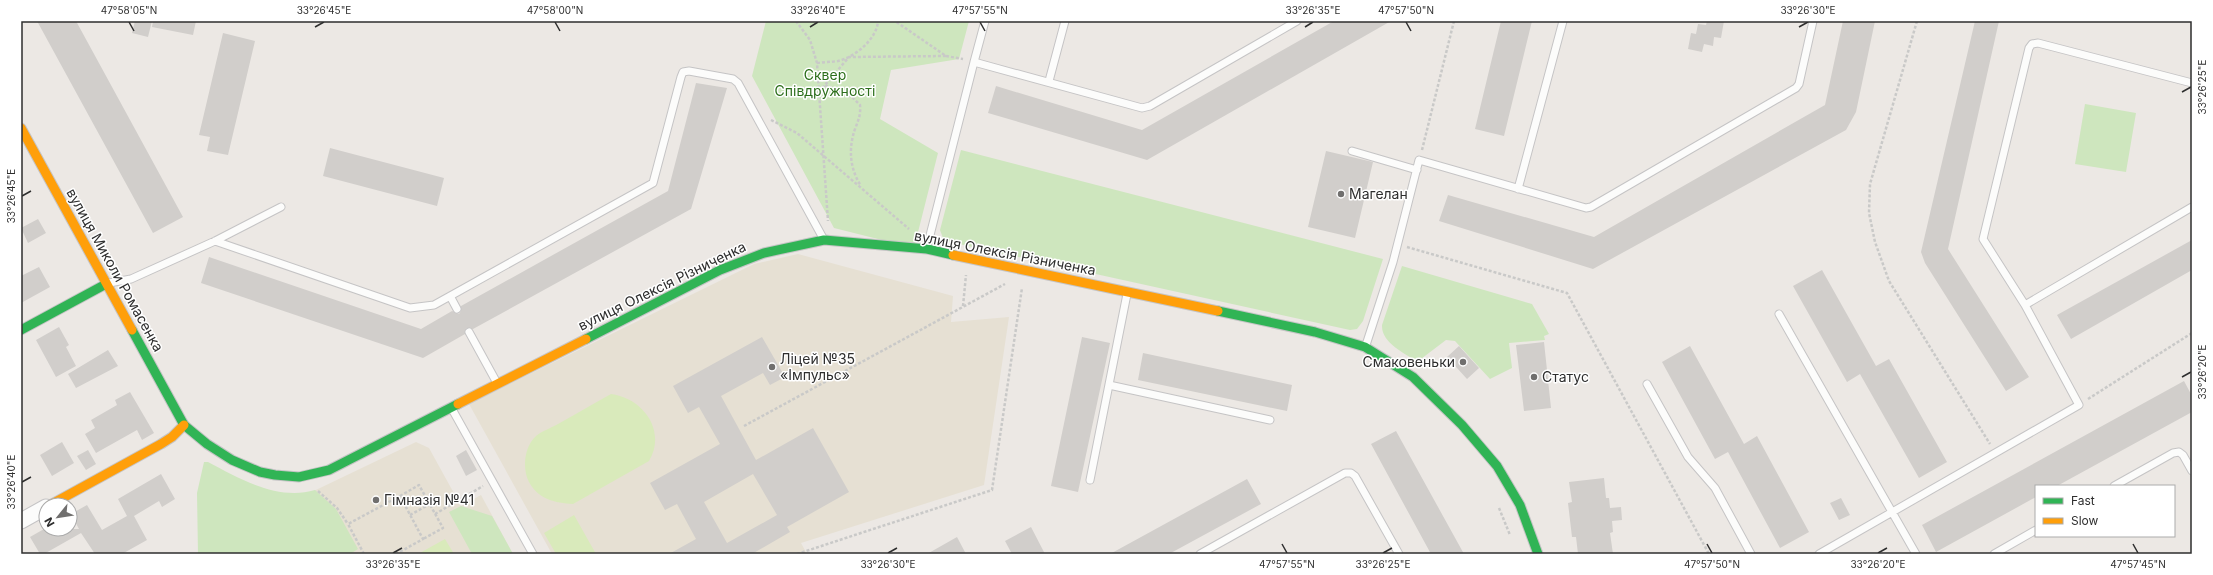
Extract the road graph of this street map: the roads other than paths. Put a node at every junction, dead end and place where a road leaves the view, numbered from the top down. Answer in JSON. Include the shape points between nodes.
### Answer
{"nodes":[{"id":1,"x":985,"y":21,"type":"edge"},
{"id":2,"x":1065,"y":21,"type":"edge"},
{"id":3,"x":1297,"y":21,"type":"edge"},
{"id":4,"x":1563,"y":21,"type":"edge"},
{"id":5,"x":1813,"y":21,"type":"edge"},
{"id":6,"x":974,"y":62,"type":"junction"},
{"id":7,"x":1049,"y":81,"type":"junction"},
{"id":8,"x":2192,"y":83,"type":"edge"},
{"id":9,"x":21,"y":129,"type":"edge"},
{"id":10,"x":1352,"y":151,"type":"dead end"},
{"id":11,"x":1417,"y":170,"type":"junction"},
{"id":12,"x":1518,"y":189,"type":"junction"},
{"id":13,"x":280,"y":207,"type":"dead end"},
{"id":14,"x":2192,"y":207,"type":"edge"},
{"id":15,"x":824,"y":240,"type":"junction"},
{"id":16,"x":215,"y":241,"type":"junction"},
{"id":17,"x":928,"y":245,"type":"junction"},
{"id":18,"x":106,"y":284,"type":"junction"},
{"id":19,"x":1128,"y":292,"type":"junction"},
{"id":20,"x":450,"y":296,"type":"junction"},
{"id":21,"x":2025,"y":305,"type":"junction"},
{"id":22,"x":457,"y":309,"type":"dead end"},
{"id":23,"x":1779,"y":314,"type":"dead end"},
{"id":24,"x":21,"y":330,"type":"edge"},
{"id":25,"x":469,"y":332,"type":"dead end"},
{"id":26,"x":1365,"y":347,"type":"junction"},
{"id":27,"x":498,"y":383,"type":"junction"},
{"id":28,"x":1647,"y":384,"type":"dead end"},
{"id":29,"x":1109,"y":385,"type":"junction"},
{"id":30,"x":451,"y":408,"type":"junction"},
{"id":31,"x":1270,"y":420,"type":"dead end"},
{"id":32,"x":184,"y":425,"type":"junction"},
{"id":33,"x":2192,"y":471,"type":"edge"},
{"id":34,"x":1090,"y":480,"type":"dead end"},
{"id":35,"x":2116,"y":485,"type":"edge"},
{"id":36,"x":65,"y":497,"type":"edge"},
{"id":37,"x":38,"y":511,"type":"edge"},
{"id":38,"x":1891,"y":512,"type":"junction"},
{"id":39,"x":21,"y":521,"type":"edge"},
{"id":40,"x":2035,"y":531,"type":"edge"},
{"id":41,"x":533,"y":554,"type":"edge"},
{"id":42,"x":1200,"y":554,"type":"edge"},
{"id":43,"x":1398,"y":554,"type":"edge"},
{"id":44,"x":1538,"y":554,"type":"edge"},
{"id":45,"x":1751,"y":554,"type":"edge"},
{"id":46,"x":1819,"y":554,"type":"edge"},
{"id":47,"x":1916,"y":554,"type":"edge"},
{"id":48,"x":1994,"y":554,"type":"edge"}],
"edges":[{"from":1,"to":6,"type":"lane"},
{"from":2,"to":7,"type":"lane"},
{"from":3,"to":7,"type":"lane","via":[[1150,106],[1134,107]]},
{"from":4,"to":12,"type":"lane"},
{"from":5,"to":12,"type":"lane","via":[[1796,88],[1591,207],[1586,208]]},
{"from":6,"to":7,"type":"lane"},
{"from":6,"to":17,"type":"lane"},
{"from":8,"to":21,"type":"lane","via":[[2038,43],[2032,44],[1983,239]]},
{"from":9,"to":18,"type":"street","name":"вулиця Миколи Ромасенка"},
{"from":10,"to":11,"type":"lane"},
{"from":11,"to":12,"type":"lane","via":[[1419,160]]},
{"from":11,"to":26,"type":"lane","via":[[1398,244]]},
{"from":13,"to":16,"type":"lane"},
{"from":14,"to":21,"type":"lane"},
{"from":15,"to":17,"type":"street","name":"вулиця Олексія Різниченка"},
{"from":15,"to":20,"type":"lane","via":[[736,80],[689,71],[683,72],[681,76],[653,183]]},
{"from":15,"to":27,"type":"street","name":"вулиця Олексія Різниченка","via":[[764,253],[720,270]]},
{"from":16,"to":18,"type":"lane","via":[[131,279]]},
{"from":16,"to":20,"type":"lane","via":[[410,308],[434,305]]},
{"from":17,"to":19,"type":"street","name":"вулиця Олексія Різниченка"},
{"from":18,"to":24,"type":"street"},
{"from":18,"to":32,"type":"street","name":"вулиця Миколи Ромасенка"},
{"from":19,"to":26,"type":"street","name":"вулиця Олексія Різниченка","via":[[1315,332]]},
{"from":19,"to":29,"type":"lane"},
{"from":20,"to":22,"type":"lane"},
{"from":21,"to":38,"type":"lane","via":[[2079,404]]},
{"from":23,"to":38,"type":"lane"},
{"from":25,"to":27,"type":"lane"},
{"from":26,"to":44,"type":"street","name":"вулиця Олексія Різниченка","via":[[1413,377],[1462,425],[1497,466],[1520,505]]},
{"from":27,"to":30,"type":"street","name":"вулиця Олексія Різниченка"},
{"from":28,"to":45,"type":"lane","via":[[1688,457],[1715,488]]},
{"from":29,"to":31,"type":"lane"},
{"from":29,"to":34,"type":"lane"},
{"from":30,"to":32,"type":"street","name":"вулиця Олексія Різниченка","via":[[329,470],[291,478],[267,474],[242,465],[210,447]]},
{"from":30,"to":41,"type":"lane"},
{"from":32,"to":36,"type":"street","via":[[161,444]]},
{"from":33,"to":35,"type":"lane","via":[[2183,455],[2179,452],[2173,453]]},
{"from":37,"to":39,"type":"street"},
{"from":38,"to":46,"type":"lane"},
{"from":38,"to":47,"type":"lane"},
{"from":40,"to":48,"type":"lane"},
{"from":42,"to":43,"type":"lane","via":[[1345,473],[1351,473]]}]}
